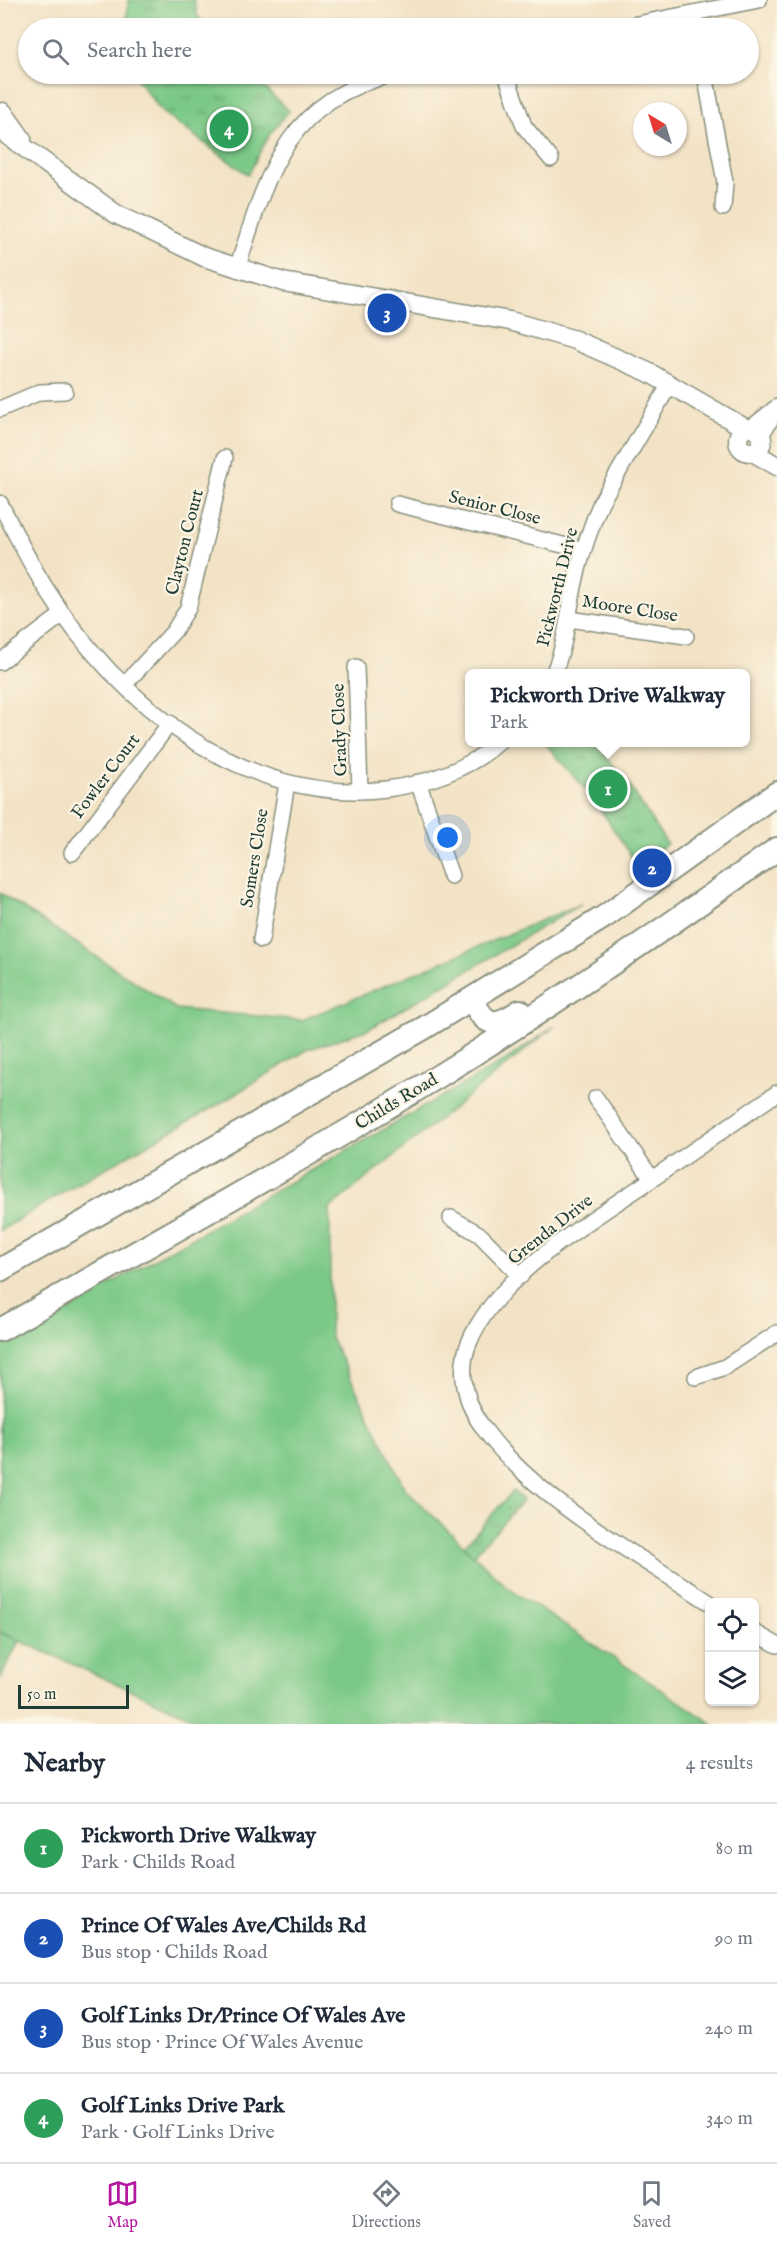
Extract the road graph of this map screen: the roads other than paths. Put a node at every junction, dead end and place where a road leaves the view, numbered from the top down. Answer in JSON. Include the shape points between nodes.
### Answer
{"nodes":[{"id":1,"x":759,"y":0,"type":"edge"},
{"id":2,"x":703,"y":18,"type":"edge"},
{"id":3,"x":359,"y":84,"type":"edge"},
{"id":4,"x":509,"y":84,"type":"edge"},
{"id":5,"x":707,"y":84,"type":"edge"},
{"id":6,"x":1,"y":116,"type":"edge"},
{"id":7,"x":551,"y":159,"type":"dead end"},
{"id":8,"x":723,"y":208,"type":"dead end"},
{"id":9,"x":237,"y":268,"type":"junction"},
{"id":10,"x":670,"y":384,"type":"junction"},
{"id":11,"x":65,"y":391,"type":"dead end"},
{"id":12,"x":0,"y":408,"type":"edge"},
{"id":13,"x":777,"y":408,"type":"edge"},
{"id":14,"x":752,"y":437,"type":"junction"},
{"id":15,"x":777,"y":457,"type":"edge"},
{"id":16,"x":225,"y":458,"type":"dead end"},
{"id":17,"x":777,"y":466,"type":"edge"},
{"id":18,"x":0,"y":503,"type":"edge"},
{"id":19,"x":397,"y":504,"type":"dead end"},
{"id":20,"x":582,"y":550,"type":"junction"},
{"id":21,"x":63,"y":614,"type":"junction"},
{"id":22,"x":569,"y":619,"type":"junction"},
{"id":23,"x":686,"y":636,"type":"dead end"},
{"id":24,"x":0,"y":662,"type":"edge"},
{"id":25,"x":356,"y":668,"type":"dead end"},
{"id":26,"x":554,"y":669,"type":"edge"},
{"id":27,"x":124,"y":685,"type":"junction"},
{"id":28,"x":170,"y":723,"type":"junction"},
{"id":29,"x":492,"y":747,"type":"edge"},
{"id":30,"x":418,"y":782,"type":"junction"},
{"id":31,"x":287,"y":783,"type":"junction"},
{"id":32,"x":360,"y":791,"type":"junction"},
{"id":33,"x":777,"y":793,"type":"edge"},
{"id":34,"x":777,"y":849,"type":"edge"},
{"id":35,"x":72,"y":853,"type":"dead end"},
{"id":36,"x":451,"y":876,"type":"dead end"},
{"id":37,"x":681,"y":916,"type":"junction"},
{"id":38,"x":261,"y":940,"type":"dead end"},
{"id":39,"x":472,"y":999,"type":"junction"},
{"id":40,"x":777,"y":1093,"type":"edge"},
{"id":41,"x":596,"y":1098,"type":"dead end"},
{"id":42,"x":652,"y":1179,"type":"junction"},
{"id":43,"x":451,"y":1218,"type":"dead end"},
{"id":44,"x":0,"y":1270,"type":"edge"},
{"id":45,"x":521,"y":1276,"type":"junction"},
{"id":46,"x":0,"y":1330,"type":"edge"},
{"id":47,"x":777,"y":1333,"type":"edge"},
{"id":48,"x":696,"y":1377,"type":"dead end"},
{"id":49,"x":705,"y":1600,"type":"edge"},
{"id":50,"x":759,"y":1635,"type":"edge"},
{"id":51,"x":777,"y":1645,"type":"edge"}],
"edges":[{"from":1,"to":2,"type":"street"},
{"from":3,"to":9,"type":"street","via":[[321,106],[286,144],[262,191]]},
{"from":4,"to":7,"type":"street","via":[[524,126]]},
{"from":5,"to":8,"type":"street","via":[[724,172]]},
{"from":6,"to":9,"type":"street","via":[[28,148],[116,214],[172,244]]},
{"from":9,"to":10,"type":"street","via":[[284,282],[542,329],[615,356]]},
{"from":10,"to":14,"type":"street"},
{"from":10,"to":20,"type":"street","name":"Pickworth Drive","via":[[601,502]]},
{"from":11,"to":12,"type":"street","via":[[40,392]]},
{"from":13,"to":14,"type":"street"},
{"from":14,"to":15,"type":"street"},
{"from":14,"to":17,"type":"street"},
{"from":16,"to":27,"type":"street","name":"Clayton Court","via":[[188,608],[174,631]]},
{"from":18,"to":21,"type":"street","via":[[30,563]]},
{"from":19,"to":20,"type":"street","name":"Senior Close"},
{"from":20,"to":22,"type":"street","name":"Pickworth Drive"},
{"from":21,"to":24,"type":"street"},
{"from":21,"to":27,"type":"street"},
{"from":22,"to":23,"type":"street","name":"Moore Close"},
{"from":22,"to":26,"type":"street","name":"Pickworth Drive"},
{"from":25,"to":32,"type":"street","name":"Grady Close"},
{"from":27,"to":28,"type":"street"},
{"from":28,"to":31,"type":"street","via":[[229,761]]},
{"from":28,"to":35,"type":"street","name":"Fowler Court"},
{"from":29,"to":30,"type":"street","via":[[465,765]]},
{"from":30,"to":32,"type":"street"},
{"from":30,"to":36,"type":"street"},
{"from":31,"to":32,"type":"street","via":[[321,790]]},
{"from":31,"to":38,"type":"street","name":"Somers Close"},
{"from":33,"to":39,"type":"main road","via":[[604,917]]},
{"from":34,"to":37,"type":"main road","name":"Childs Road"},
{"from":37,"to":39,"type":"main road","via":[[642,934],[500,1022],[484,1019]]},
{"from":37,"to":46,"type":"main road","name":"Childs Road","via":[[429,1082],[194,1222]]},
{"from":39,"to":44,"type":"main road","via":[[299,1102]]},
{"from":40,"to":42,"type":"street","name":"Grenda Drive"},
{"from":41,"to":42,"type":"street"},
{"from":42,"to":45,"type":"street","name":"Grenda Drive","via":[[562,1240]]},
{"from":43,"to":45,"type":"street","via":[[479,1234]]},
{"from":45,"to":49,"type":"street","name":"Grenda Drive","via":[[482,1319],[468,1346],[464,1378],[476,1416],[506,1456],[546,1493]]},
{"from":47,"to":48,"type":"street","via":[[725,1367]]},
{"from":50,"to":51,"type":"street"}]}
